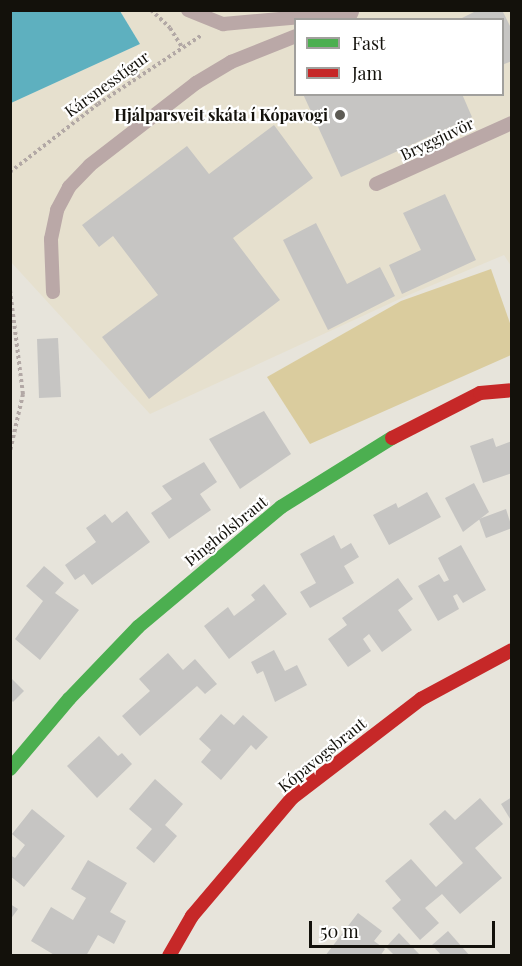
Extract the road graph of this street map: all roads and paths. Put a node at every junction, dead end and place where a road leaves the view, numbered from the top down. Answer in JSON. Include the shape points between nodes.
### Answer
{"nodes":[{"id":1,"x":151,"y":10,"type":"edge"},
{"id":2,"x":188,"y":10,"type":"edge"},
{"id":3,"x":336,"y":15,"type":"edge"},
{"id":4,"x":294,"y":18,"type":"edge"},
{"id":5,"x":299,"y":18,"type":"edge"},
{"id":6,"x":224,"y":24,"type":"junction"},
{"id":7,"x":294,"y":37,"type":"edge"},
{"id":8,"x":182,"y":47,"type":"junction"},
{"id":9,"x":512,"y":123,"type":"edge"},
{"id":10,"x":10,"y":172,"type":"edge"},
{"id":11,"x":376,"y":184,"type":"dead end"},
{"id":12,"x":10,"y":290,"type":"edge"},
{"id":13,"x":53,"y":292,"type":"dead end"},
{"id":14,"x":512,"y":390,"type":"edge"},
{"id":15,"x":10,"y":451,"type":"edge"},
{"id":16,"x":512,"y":650,"type":"edge"},
{"id":17,"x":10,"y":769,"type":"edge"},
{"id":18,"x":169,"y":956,"type":"edge"}],
"edges":[{"from":1,"to":8,"type":"path","via":[[170,28]]},
{"from":2,"to":6,"type":"lane"},
{"from":3,"to":5,"type":"lane"},
{"from":4,"to":6,"type":"lane"},
{"from":6,"to":8,"type":"path","name":"Kársnesstígur"},
{"from":7,"to":13,"type":"lane","via":[[231,62],[196,83],[90,165],[69,187],[57,210],[51,238]]},
{"from":8,"to":10,"type":"path","name":"Kársnesstígur","via":[[98,104]]},
{"from":9,"to":11,"type":"lane","name":"Bryggjuvör"},
{"from":12,"to":15,"type":"path","via":[[23,394]]},
{"from":14,"to":17,"type":"street","name":"Þinghólsbraut","via":[[480,393],[414,424],[280,507],[138,627],[69,699]]},
{"from":16,"to":18,"type":"street","name":"Kópavogsbraut","via":[[421,699],[292,798],[192,916]]}]}
